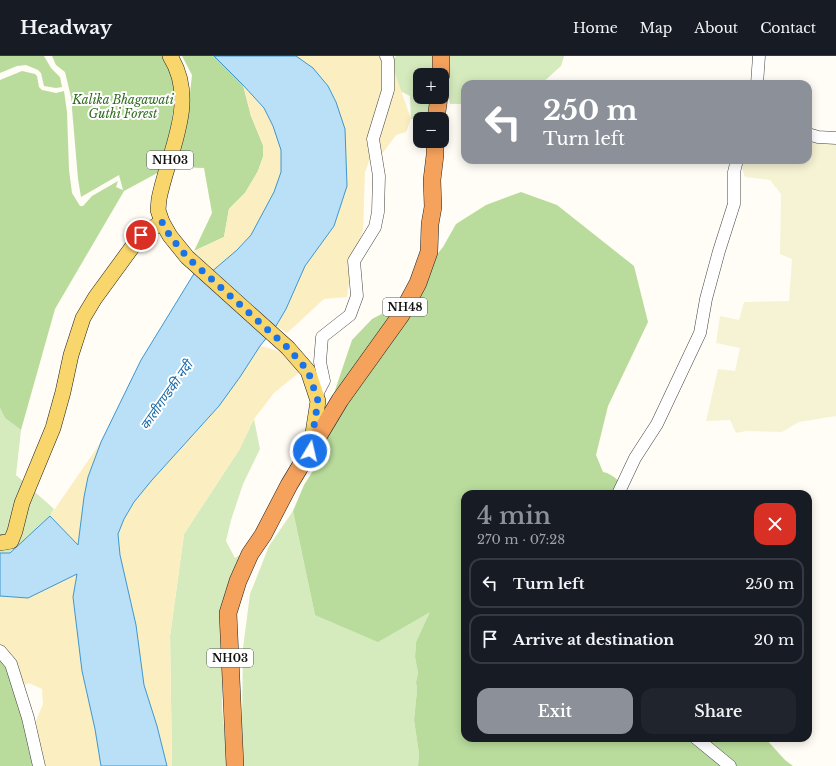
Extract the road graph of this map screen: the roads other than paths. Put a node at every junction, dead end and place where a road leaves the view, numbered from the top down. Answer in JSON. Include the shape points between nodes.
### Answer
{"nodes":[{"id":1,"x":170,"y":56,"type":"edge"},
{"id":2,"x":386,"y":56,"type":"edge"},
{"id":3,"x":442,"y":56,"type":"edge"},
{"id":4,"x":759,"y":56,"type":"edge"},
{"id":5,"x":441,"y":68,"type":"edge"},
{"id":6,"x":757,"y":80,"type":"edge"},
{"id":7,"x":812,"y":135,"type":"edge"},
{"id":8,"x":836,"y":138,"type":"edge"},
{"id":9,"x":435,"y":148,"type":"edge"},
{"id":10,"x":736,"y":164,"type":"edge"},
{"id":11,"x":162,"y":222,"type":"junction"},
{"id":12,"x":316,"y":396,"type":"junction"},
{"id":13,"x":310,"y":451,"type":"junction"},
{"id":14,"x":620,"y":490,"type":"edge"},
{"id":15,"x":0,"y":543,"type":"edge"},
{"id":16,"x":0,"y":651,"type":"edge"},
{"id":17,"x":701,"y":742,"type":"edge"},
{"id":18,"x":39,"y":766,"type":"edge"},
{"id":19,"x":235,"y":766,"type":"edge"},
{"id":20,"x":730,"y":766,"type":"edge"}],
"edges":[{"from":1,"to":11,"type":"main road","number":"NH03","via":[[181,87],[182,104],[180,124],[159,198],[158,210]]},
{"from":2,"to":12,"type":"street","via":[[388,90],[373,139],[379,176],[375,227],[354,261],[357,296],[350,316],[322,337],[320,362],[324,381]]},
{"from":3,"to":5,"type":"highway"},
{"from":4,"to":6,"type":"street"},
{"from":7,"to":8,"type":"street"},
{"from":9,"to":13,"type":"highway","number":"NH48","via":[[429,252],[418,283],[401,315],[340,400]]},
{"from":10,"to":14,"type":"street","via":[[734,204],[706,299],[700,333],[657,424],[635,458]]},
{"from":11,"to":12,"type":"main road","number":"NH03","via":[[187,257],[288,348],[308,371]]},
{"from":11,"to":15,"type":"main road","via":[[141,235],[83,318],[53,428],[22,503],[11,541]]},
{"from":12,"to":13,"type":"main road","number":"NH03","via":[[318,401]]},
{"from":13,"to":19,"type":"highway","number":"NH03","via":[[250,554],[228,613]]},
{"from":16,"to":18,"type":"street","via":[[11,664],[28,718]]},
{"from":17,"to":20,"type":"street"}]}
